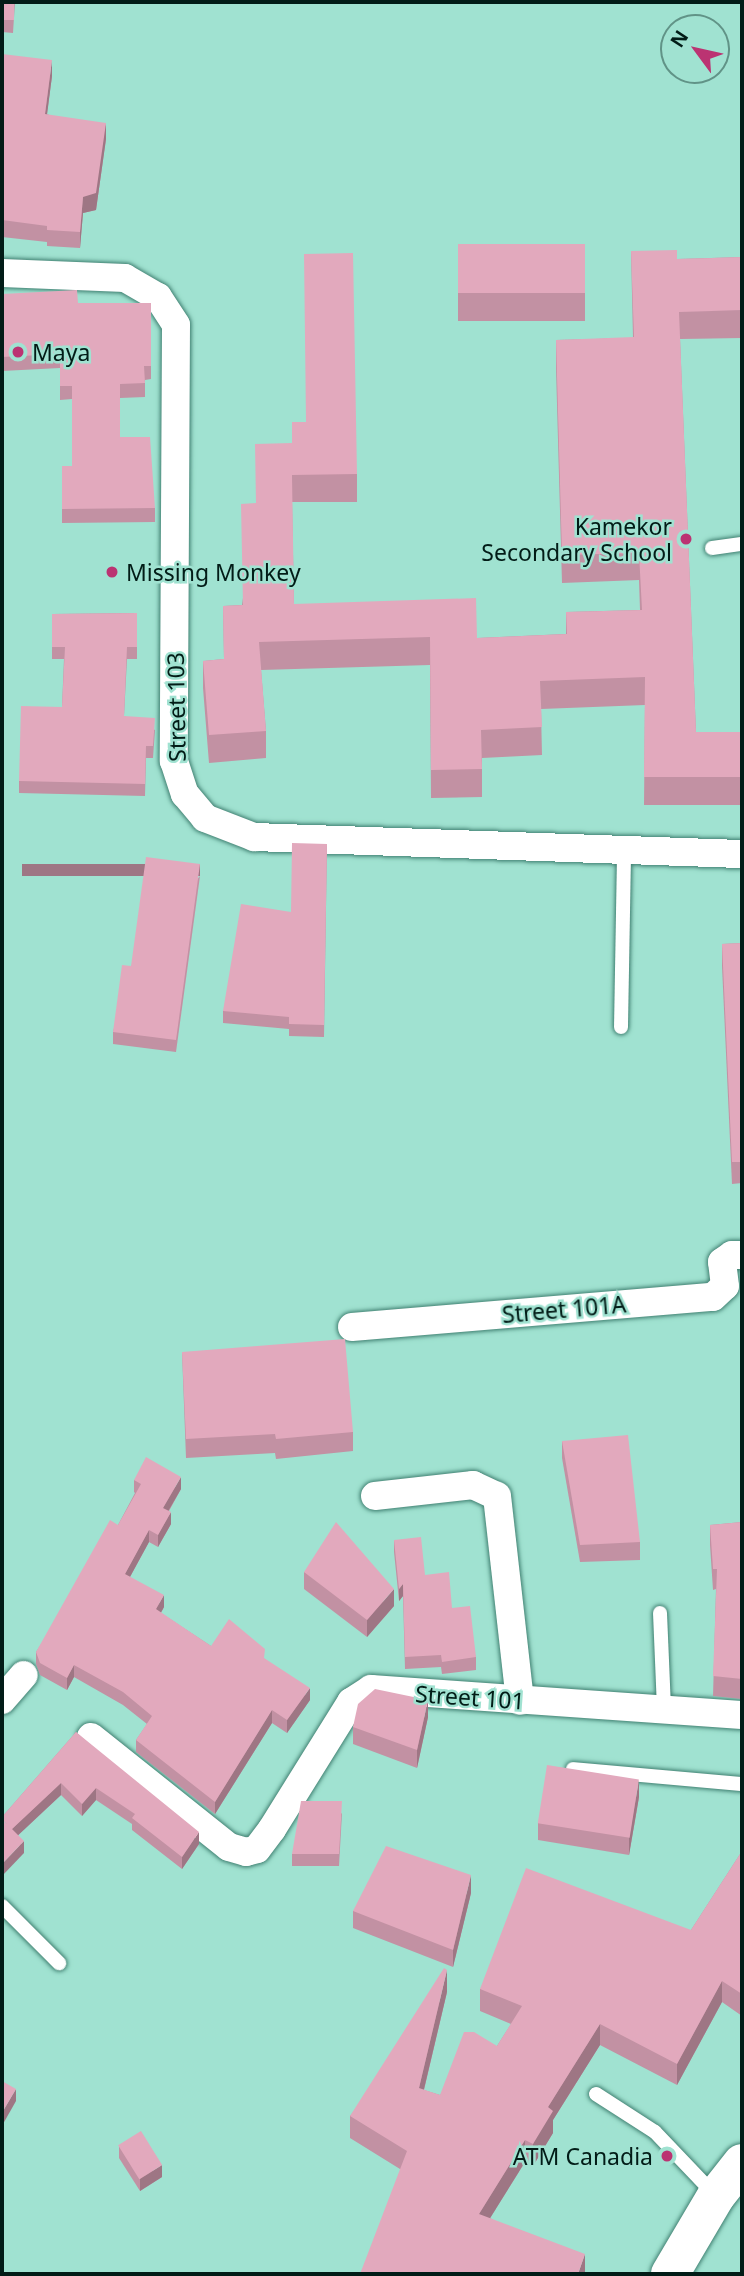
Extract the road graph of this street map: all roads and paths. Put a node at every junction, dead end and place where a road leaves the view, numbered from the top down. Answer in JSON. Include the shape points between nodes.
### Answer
{"nodes":[{"id":1,"x":2,"y":273,"type":"edge"},
{"id":2,"x":742,"y":544,"type":"edge"},
{"id":3,"x":712,"y":548,"type":"dead end"},
{"id":4,"x":624,"y":851,"type":"junction"},
{"id":5,"x":742,"y":854,"type":"edge"},
{"id":6,"x":621,"y":1027,"type":"dead end"},
{"id":7,"x":742,"y":1255,"type":"edge"},
{"id":8,"x":352,"y":1327,"type":"dead end"},
{"id":9,"x":375,"y":1496,"type":"dead end"},
{"id":10,"x":660,"y":1613,"type":"dead end"},
{"id":11,"x":24,"y":1675,"type":"dead end"},
{"id":12,"x":2,"y":1700,"type":"edge"},
{"id":13,"x":520,"y":1701,"type":"junction"},
{"id":14,"x":664,"y":1710,"type":"junction"},
{"id":15,"x":742,"y":1715,"type":"edge"},
{"id":16,"x":91,"y":1737,"type":"dead end"},
{"id":17,"x":573,"y":1769,"type":"edge"},
{"id":18,"x":742,"y":1784,"type":"edge"},
{"id":19,"x":2,"y":1906,"type":"edge"},
{"id":20,"x":59,"y":1963,"type":"dead end"},
{"id":21,"x":596,"y":2094,"type":"dead end"},
{"id":22,"x":742,"y":2163,"type":"edge"},
{"id":23,"x":716,"y":2196,"type":"junction"},
{"id":24,"x":670,"y":2274,"type":"edge"}],
"edges":[{"from":1,"to":4,"type":"street","name":"Street 103","via":[[125,278],[158,297],[176,325],[174,761],[185,794],[205,818],[254,836]]},
{"from":2,"to":3,"type":"lane"},
{"from":4,"to":5,"type":"street","name":"Street 103"},
{"from":4,"to":6,"type":"lane"},
{"from":7,"to":8,"type":"street","name":"Street 101A","via":[[722,1262],[725,1286],[713,1297]]},
{"from":9,"to":13,"type":"street","via":[[473,1485],[497,1496]]},
{"from":10,"to":14,"type":"lane"},
{"from":11,"to":12,"type":"street"},
{"from":13,"to":14,"type":"street","name":"Street 101"},
{"from":13,"to":16,"type":"street","name":"Street 101","via":[[371,1689],[359,1693],[272,1829],[257,1849],[246,1852],[229,1847]]},
{"from":14,"to":15,"type":"street","name":"Street 101"},
{"from":17,"to":18,"type":"lane"},
{"from":19,"to":20,"type":"lane"},
{"from":21,"to":23,"type":"lane","via":[[655,2132]]},
{"from":22,"to":23,"type":"main road"},
{"from":23,"to":24,"type":"main road"}]}
